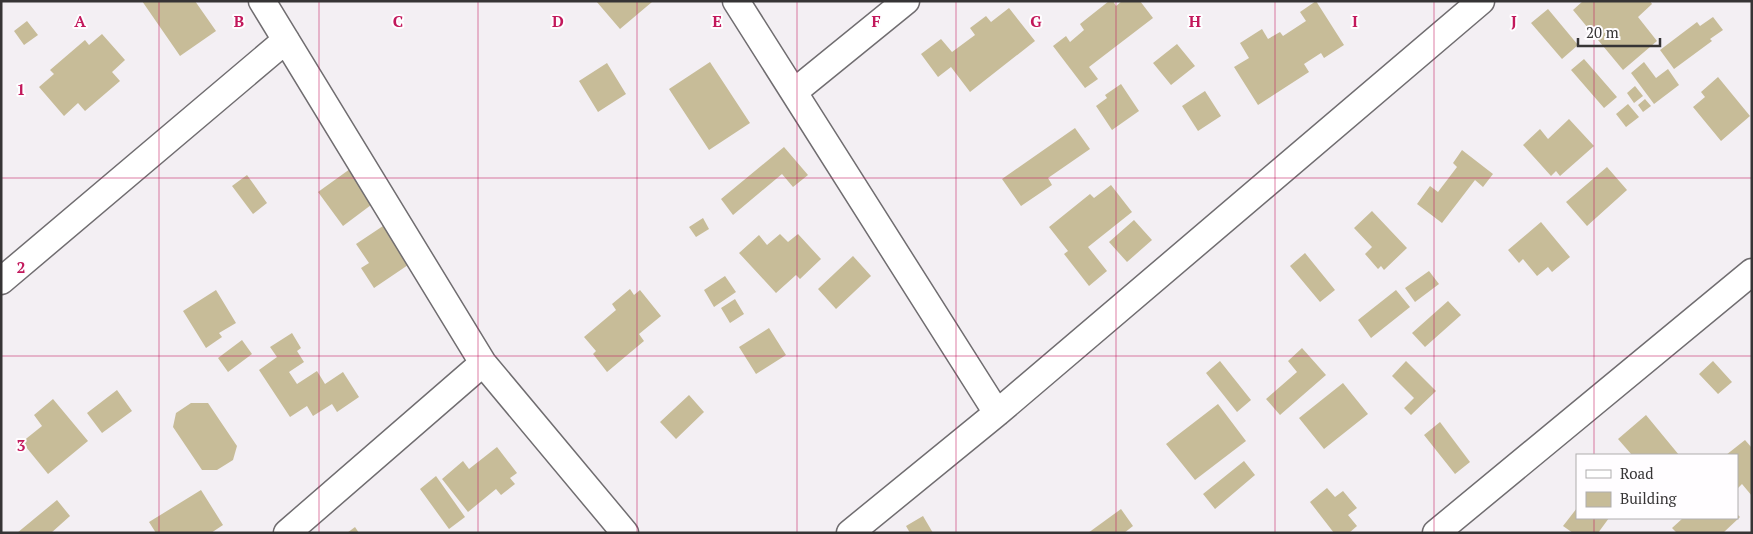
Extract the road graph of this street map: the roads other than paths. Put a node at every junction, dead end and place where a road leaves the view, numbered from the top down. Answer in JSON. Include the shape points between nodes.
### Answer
{"nodes":[{"id":1,"x":262,"y":1,"type":"edge"},
{"id":2,"x":736,"y":1,"type":"edge"},
{"id":3,"x":906,"y":1,"type":"edge"},
{"id":4,"x":1481,"y":1,"type":"edge"},
{"id":5,"x":286,"y":40,"type":"junction"},
{"id":6,"x":794,"y":92,"type":"junction"},
{"id":7,"x":1752,"y":272,"type":"edge"},
{"id":8,"x":1,"y":281,"type":"edge"},
{"id":9,"x":484,"y":363,"type":"junction"},
{"id":10,"x":997,"y":413,"type":"junction"},
{"id":11,"x":287,"y":533,"type":"edge"},
{"id":12,"x":624,"y":533,"type":"edge"},
{"id":13,"x":850,"y":533,"type":"edge"},
{"id":14,"x":1436,"y":533,"type":"edge"}],
"edges":[{"from":1,"to":5,"type":"street"},
{"from":2,"to":6,"type":"street"},
{"from":3,"to":6,"type":"street"},
{"from":4,"to":10,"type":"street"},
{"from":5,"to":8,"type":"street"},
{"from":5,"to":9,"type":"street"},
{"from":6,"to":10,"type":"street"},
{"from":7,"to":14,"type":"street"},
{"from":9,"to":11,"type":"street"},
{"from":9,"to":12,"type":"street"},
{"from":10,"to":13,"type":"street"}]}
